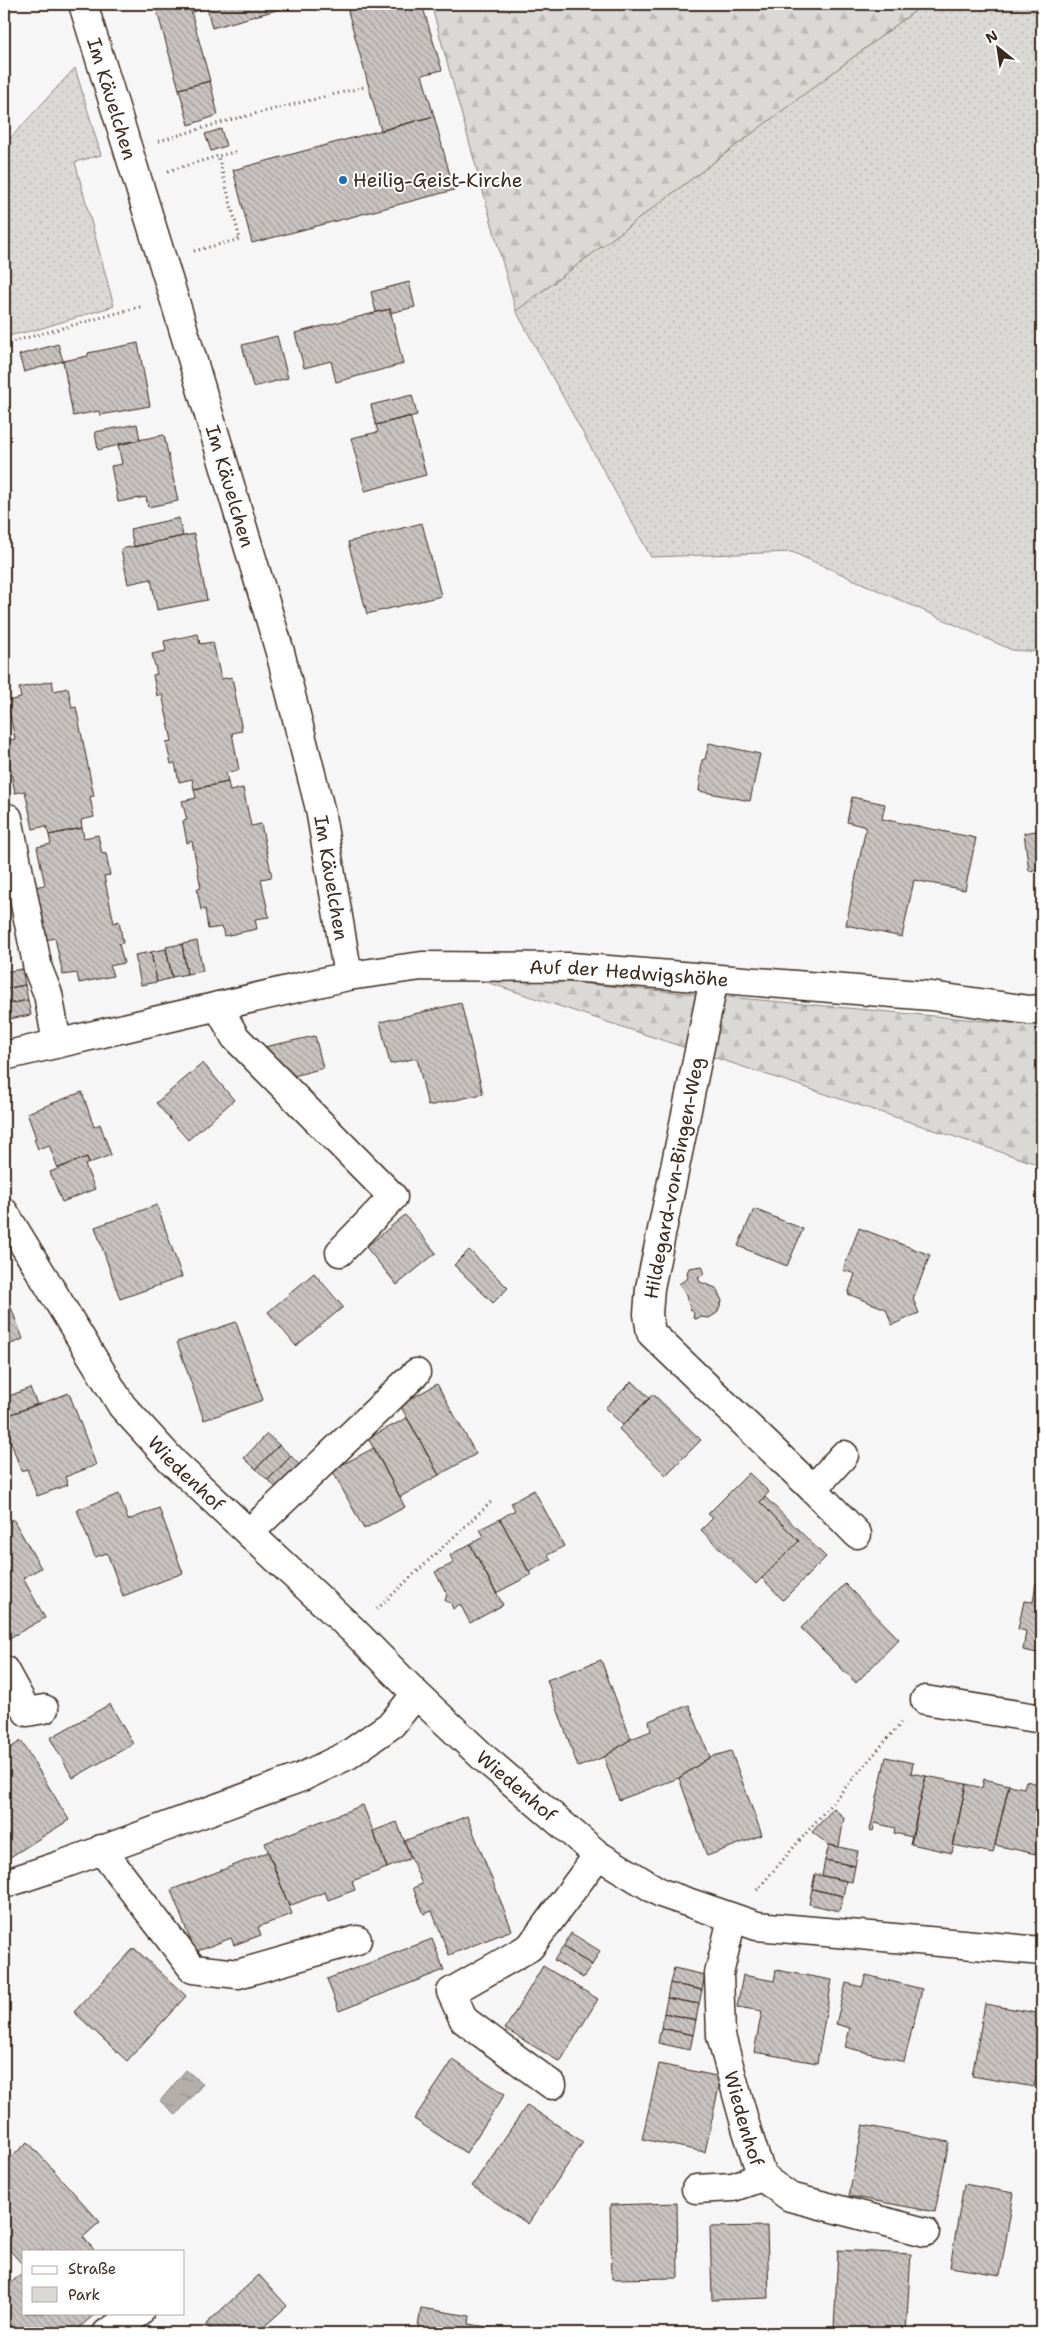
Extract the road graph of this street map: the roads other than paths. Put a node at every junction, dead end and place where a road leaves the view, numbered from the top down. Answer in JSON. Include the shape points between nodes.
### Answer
{"nodes":[{"id":1,"x":83,"y":4,"type":"edge"},
{"id":2,"x":8,"y":818,"type":"dead end"},
{"id":3,"x":348,"y":976,"type":"junction"},
{"id":4,"x":714,"y":979,"type":"junction"},
{"id":5,"x":218,"y":1006,"type":"junction"},
{"id":6,"x":1042,"y":1010,"type":"edge"},
{"id":7,"x":57,"y":1043,"type":"junction"},
{"id":8,"x":4,"y":1056,"type":"edge"},
{"id":9,"x":4,"y":1212,"type":"edge"},
{"id":10,"x":340,"y":1252,"type":"dead end"},
{"id":11,"x":416,"y":1372,"type":"dead end"},
{"id":12,"x":844,"y":1455,"type":"dead end"},
{"id":13,"x":813,"y":1489,"type":"junction"},
{"id":14,"x":249,"y":1533,"type":"junction"},
{"id":15,"x":857,"y":1534,"type":"dead end"},
{"id":16,"x":4,"y":1670,"type":"edge"},
{"id":17,"x":416,"y":1694,"type":"junction"},
{"id":18,"x":925,"y":1700,"type":"road end"},
{"id":19,"x":44,"y":1709,"type":"dead end"},
{"id":20,"x":1042,"y":1719,"type":"edge"},
{"id":21,"x":101,"y":1849,"type":"junction"},
{"id":22,"x":598,"y":1855,"type":"junction"},
{"id":23,"x":4,"y":1884,"type":"edge"},
{"id":24,"x":732,"y":1918,"type":"junction"},
{"id":25,"x":358,"y":1940,"type":"dead end"},
{"id":26,"x":1042,"y":1951,"type":"edge"},
{"id":27,"x":552,"y":2085,"type":"dead end"},
{"id":28,"x":762,"y":2177,"type":"junction"},
{"id":29,"x":696,"y":2189,"type":"dead end"},
{"id":30,"x":925,"y":2232,"type":"dead end"},
{"id":31,"x":137,"y":2314,"type":"edge"},
{"id":32,"x":107,"y":2333,"type":"edge"}],
"edges":[{"from":1,"to":3,"type":"street","name":"Im Käuelchen","via":[[280,652],[316,790]]},
{"from":2,"to":7,"type":"street","via":[[38,969],[48,994]]},
{"from":3,"to":4,"type":"street","name":"Auf der Hedwigshöhe","via":[[422,966],[561,967]]},
{"from":3,"to":5,"type":"street","name":"Auf der Hedwigshöhe"},
{"from":4,"to":6,"type":"street","name":"Auf der Hedwigshöhe","via":[[931,996]]},
{"from":4,"to":13,"type":"street","name":"Hildegard-von-Bingen-Weg","via":[[650,1288],[648,1314],[651,1333]]},
{"from":5,"to":7,"type":"street","name":"Auf der Hedwigshöhe"},
{"from":5,"to":10,"type":"street","via":[[235,1037],[394,1197]]},
{"from":7,"to":8,"type":"street","name":"Auf der Hedwigshöhe"},
{"from":9,"to":14,"type":"street","name":"Wiedenhof","via":[[122,1406],[172,1462]]},
{"from":11,"to":14,"type":"street"},
{"from":12,"to":13,"type":"street"},
{"from":13,"to":15,"type":"street","name":"Hildegard-von-Bingen-Weg"},
{"from":14,"to":17,"type":"street","name":"Wiedenhof"},
{"from":16,"to":19,"type":"street","via":[[27,1712]]},
{"from":17,"to":21,"type":"street","via":[[392,1724],[348,1755],[302,1777]]},
{"from":17,"to":22,"type":"street","name":"Wiedenhof"},
{"from":18,"to":20,"type":"street"},
{"from":21,"to":23,"type":"street"},
{"from":21,"to":25,"type":"street","via":[[193,1969],[238,1974]]},
{"from":22,"to":24,"type":"street","name":"Wiedenhof","via":[[661,1893]]},
{"from":22,"to":27,"type":"street","via":[[530,1947],[451,1992],[464,2020]]},
{"from":24,"to":26,"type":"street","name":"Wiedenhof","via":[[757,1926]]},
{"from":24,"to":28,"type":"street","name":"Wiedenhof","via":[[719,1974],[722,2036]]},
{"from":28,"to":29,"type":"street","via":[[733,2187]]},
{"from":28,"to":30,"type":"street","name":"Wiedenhof","via":[[790,2197]]},
{"from":31,"to":32,"type":"street"}]}
